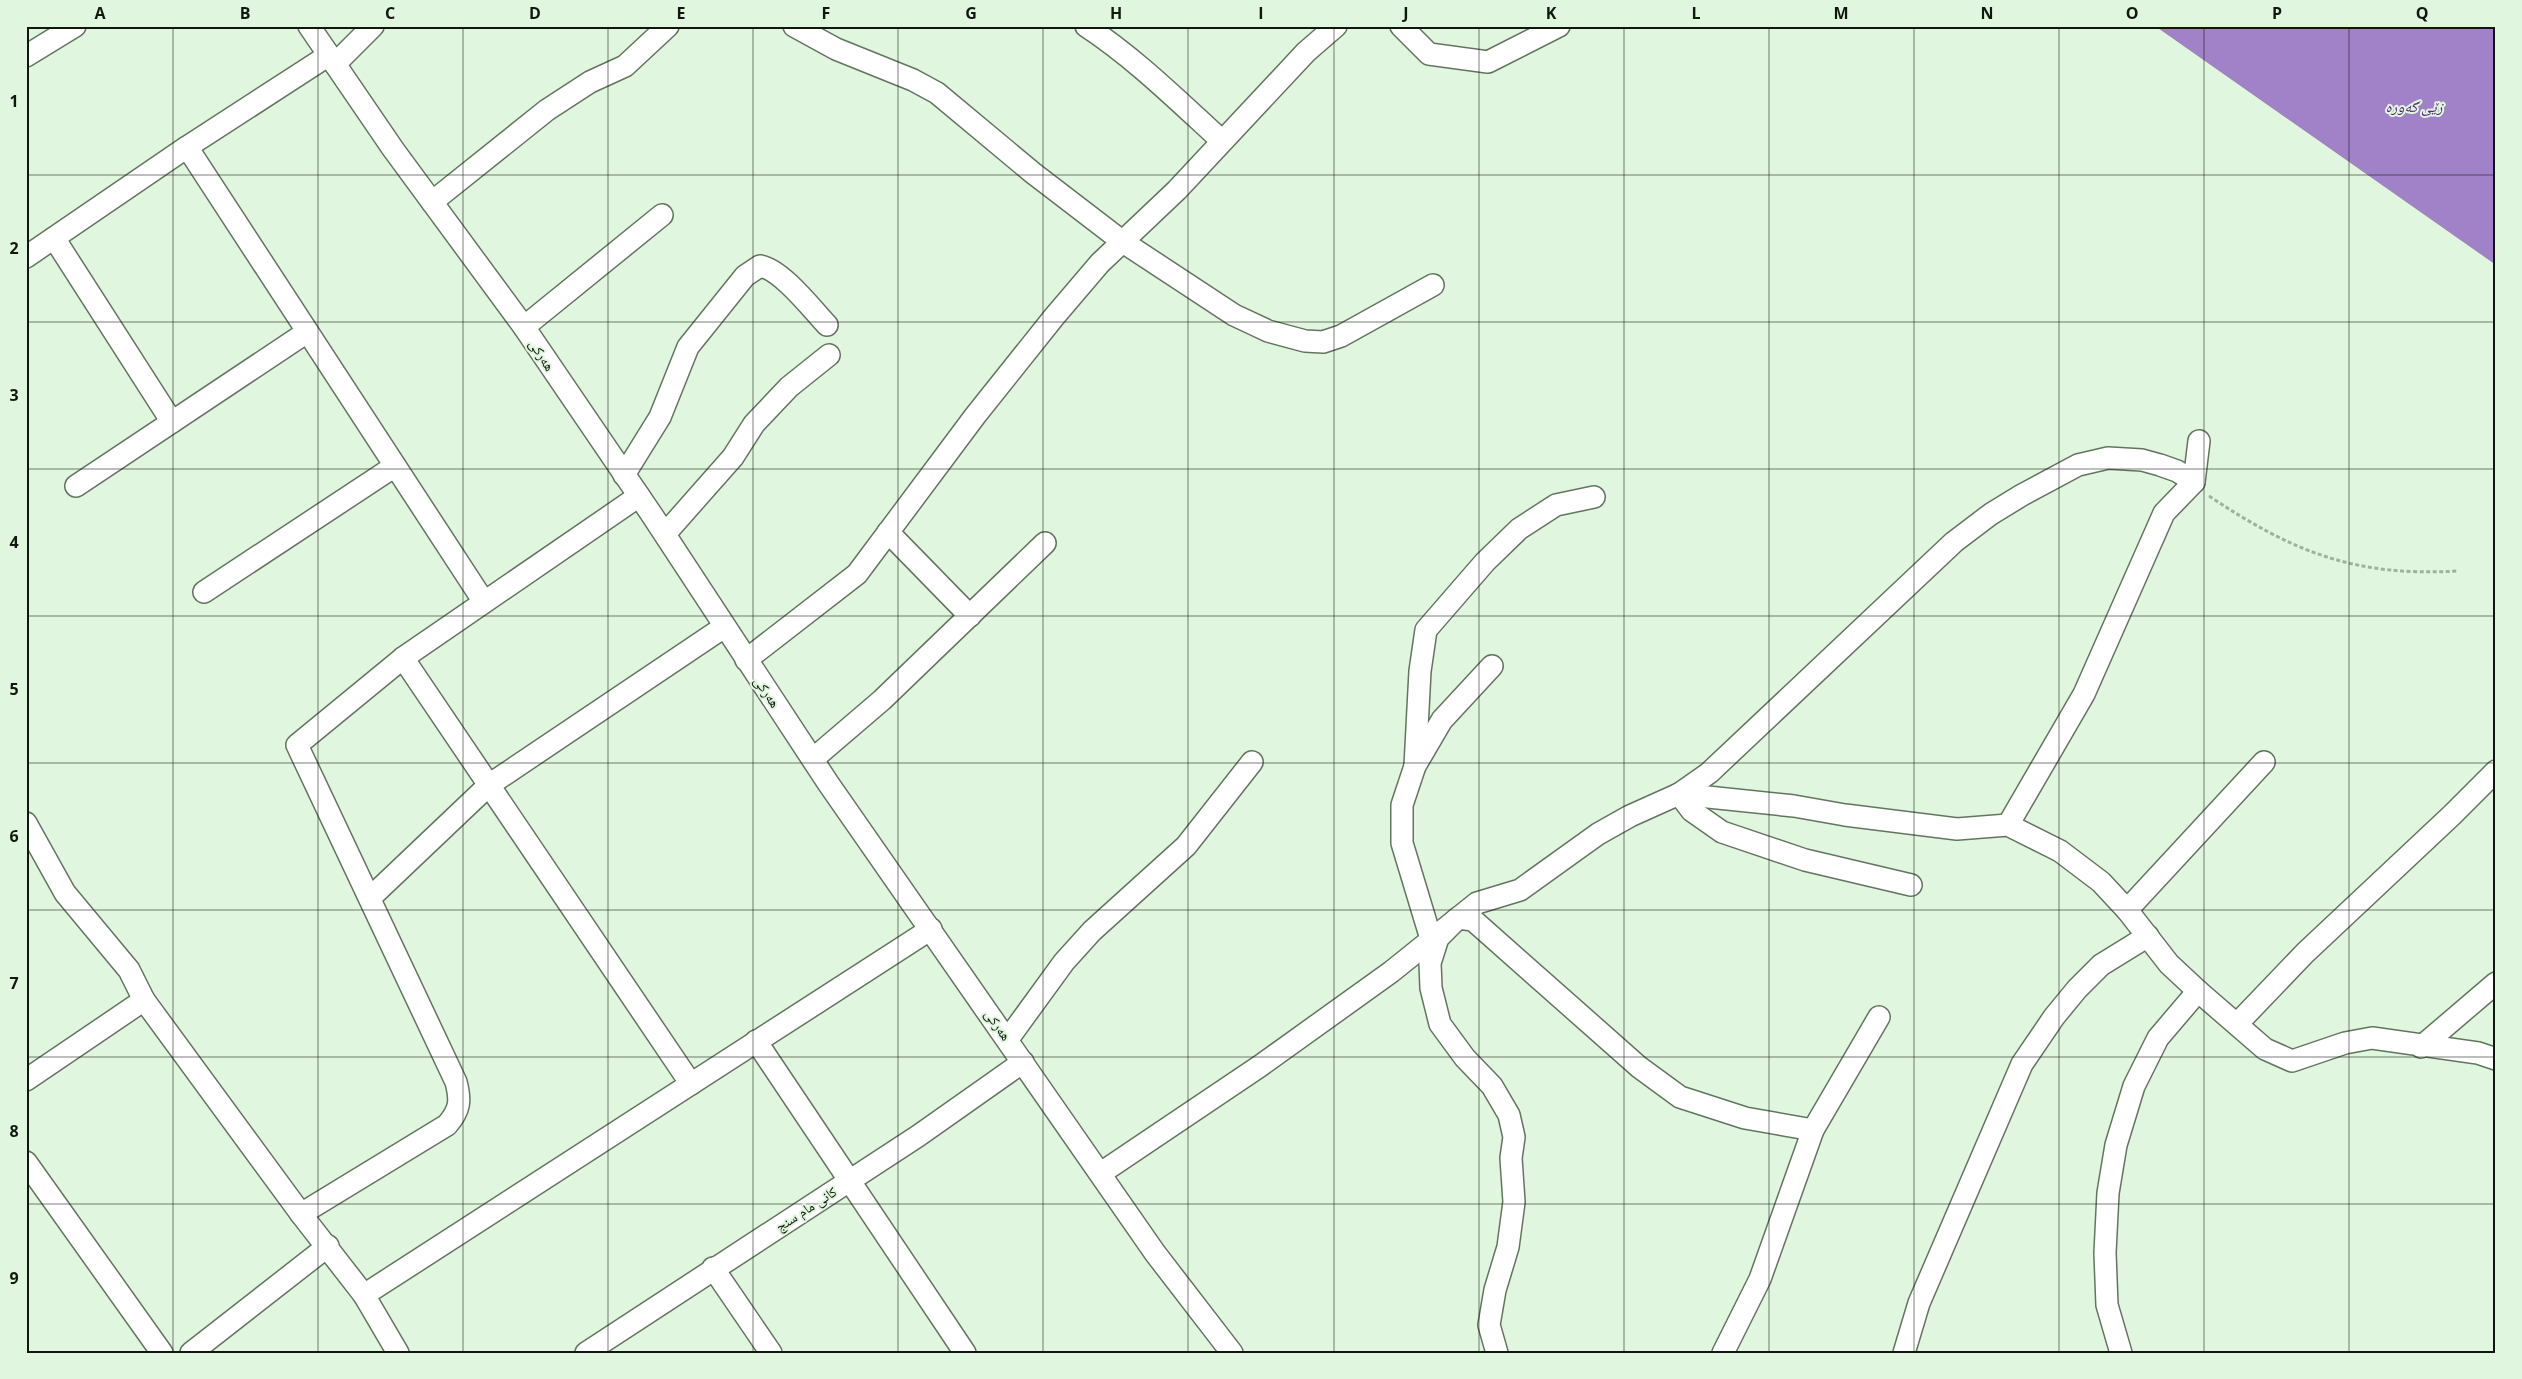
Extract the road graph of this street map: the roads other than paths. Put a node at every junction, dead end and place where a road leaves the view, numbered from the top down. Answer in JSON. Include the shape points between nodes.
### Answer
{"nodes":[{"id":1,"x":74,"y":26,"type":"edge"},
{"id":2,"x":309,"y":26,"type":"edge"},
{"id":3,"x":373,"y":26,"type":"edge"},
{"id":4,"x":668,"y":26,"type":"edge"},
{"id":5,"x":794,"y":26,"type":"edge"},
{"id":6,"x":1086,"y":26,"type":"edge"},
{"id":7,"x":1336,"y":26,"type":"edge"},
{"id":8,"x":1401,"y":26,"type":"edge"},
{"id":9,"x":1559,"y":26,"type":"edge"},
{"id":10,"x":26,"y":56,"type":"edge"},
{"id":11,"x":332,"y":59,"type":"junction"},
{"id":12,"x":1222,"y":141,"type":"junction"},
{"id":13,"x":187,"y":147,"type":"junction"},
{"id":14,"x":432,"y":202,"type":"junction"},
{"id":15,"x":662,"y":215,"type":"dead end"},
{"id":16,"x":54,"y":238,"type":"junction"},
{"id":17,"x":1122,"y":242,"type":"junction"},
{"id":18,"x":26,"y":256,"type":"edge"},
{"id":19,"x":1433,"y":285,"type":"dead end"},
{"id":20,"x":827,"y":324,"type":"dead end"},
{"id":21,"x":524,"y":327,"type":"junction"},
{"id":22,"x":307,"y":332,"type":"junction"},
{"id":23,"x":829,"y":355,"type":"dead end"},
{"id":24,"x":172,"y":422,"type":"junction"},
{"id":25,"x":2199,"y":442,"type":"dead end"},
{"id":26,"x":395,"y":466,"type":"junction"},
{"id":27,"x":624,"y":475,"type":"junction"},
{"id":28,"x":2194,"y":482,"type":"junction"},
{"id":29,"x":76,"y":486,"type":"dead end"},
{"id":30,"x":639,"y":496,"type":"junction"},
{"id":31,"x":1594,"y":497,"type":"dead end"},
{"id":32,"x":888,"y":532,"type":"junction"},
{"id":33,"x":664,"y":534,"type":"junction"},
{"id":34,"x":1045,"y":543,"type":"dead end"},
{"id":35,"x":204,"y":592,"type":"dead end"},
{"id":36,"x":484,"y":602,"type":"junction"},
{"id":37,"x":970,"y":616,"type":"junction"},
{"id":38,"x":724,"y":627,"type":"junction"},
{"id":39,"x":403,"y":658,"type":"junction"},
{"id":40,"x":746,"y":660,"type":"junction"},
{"id":41,"x":1492,"y":666,"type":"dead end"},
{"id":42,"x":814,"y":760,"type":"junction"},
{"id":43,"x":1252,"y":762,"type":"dead end"},
{"id":44,"x":2264,"y":762,"type":"dead end"},
{"id":45,"x":1416,"y":766,"type":"junction"},
{"id":46,"x":2496,"y":771,"type":"edge"},
{"id":47,"x":489,"y":786,"type":"junction"},
{"id":48,"x":1679,"y":794,"type":"junction"},
{"id":49,"x":26,"y":824,"type":"edge"},
{"id":50,"x":2008,"y":825,"type":"junction"},
{"id":51,"x":1911,"y":885,"type":"dead end"},
{"id":52,"x":370,"y":898,"type":"junction"},
{"id":53,"x":2127,"y":910,"type":"junction"},
{"id":54,"x":1458,"y":918,"type":"junction"},
{"id":55,"x":930,"y":929,"type":"junction"},
{"id":56,"x":2148,"y":936,"type":"junction"},
{"id":57,"x":1431,"y":939,"type":"junction"},
{"id":58,"x":2496,"y":983,"type":"edge"},
{"id":59,"x":2198,"y":991,"type":"junction"},
{"id":60,"x":144,"y":1000,"type":"junction"},
{"id":61,"x":1878,"y":1017,"type":"dead end"},
{"id":62,"x":2237,"y":1024,"type":"junction"},
{"id":63,"x":1008,"y":1039,"type":"junction"},
{"id":64,"x":756,"y":1042,"type":"junction"},
{"id":65,"x":2421,"y":1047,"type":"junction"},
{"id":66,"x":2496,"y":1059,"type":"edge"},
{"id":67,"x":1024,"y":1062,"type":"junction"},
{"id":68,"x":26,"y":1080,"type":"edge"},
{"id":69,"x":691,"y":1084,"type":"junction"},
{"id":70,"x":1813,"y":1130,"type":"junction"},
{"id":71,"x":26,"y":1162,"type":"edge"},
{"id":72,"x":1101,"y":1173,"type":"junction"},
{"id":73,"x":849,"y":1181,"type":"junction"},
{"id":74,"x":301,"y":1214,"type":"junction"},
{"id":75,"x":328,"y":1246,"type":"junction"},
{"id":76,"x":714,"y":1268,"type":"junction"},
{"id":77,"x":364,"y":1295,"type":"junction"},
{"id":78,"x":162,"y":1353,"type":"edge"},
{"id":79,"x":191,"y":1353,"type":"edge"},
{"id":80,"x":398,"y":1353,"type":"edge"},
{"id":81,"x":586,"y":1353,"type":"edge"},
{"id":82,"x":771,"y":1353,"type":"edge"},
{"id":83,"x":965,"y":1353,"type":"edge"},
{"id":84,"x":1232,"y":1353,"type":"edge"},
{"id":85,"x":1497,"y":1353,"type":"edge"},
{"id":86,"x":1723,"y":1353,"type":"edge"},
{"id":87,"x":1904,"y":1353,"type":"edge"},
{"id":88,"x":2121,"y":1353,"type":"edge"}],
"edges":[{"from":1,"to":10,"type":"street"},
{"from":2,"to":11,"type":"street","name":"هەرکی"},
{"from":3,"to":11,"type":"street"},
{"from":4,"to":14,"type":"street","via":[[625,66],[590,82],[546,110]]},
{"from":5,"to":17,"type":"street","via":[[836,49],[937,93]]},
{"from":6,"to":12,"type":"street","via":[[1151,75]]},
{"from":7,"to":12,"type":"street","via":[[1306,52]]},
{"from":8,"to":9,"type":"street","via":[[1429,54],[1488,62]]},
{"from":11,"to":13,"type":"street"},
{"from":11,"to":14,"type":"street","name":"هەرکی"},
{"from":12,"to":17,"type":"street"},
{"from":13,"to":16,"type":"street"},
{"from":13,"to":22,"type":"street"},
{"from":14,"to":21,"type":"street","name":"هەرکی"},
{"from":15,"to":21,"type":"street"},
{"from":16,"to":18,"type":"street"},
{"from":16,"to":24,"type":"street"},
{"from":17,"to":19,"type":"street","via":[[1234,316],[1268,331],[1305,341],[1323,342],[1341,336]]},
{"from":17,"to":32,"type":"street","via":[[1054,317]]},
{"from":20,"to":27,"type":"street","via":[[768,268],[760,266],[745,276],[688,347],[660,417]]},
{"from":21,"to":27,"type":"street","name":"هەرکی"},
{"from":22,"to":24,"type":"street"},
{"from":22,"to":26,"type":"street"},
{"from":23,"to":33,"type":"street","via":[[789,387],[754,424],[733,457]]},
{"from":24,"to":29,"type":"street"},
{"from":25,"to":28,"type":"street"},
{"from":26,"to":35,"type":"street"},
{"from":26,"to":36,"type":"street"},
{"from":27,"to":30,"type":"street","name":"هەرکی"},
{"from":28,"to":48,"type":"street","via":[[2160,464],[2108,458],[2078,465],[1990,514],[1954,542],[1708,773]]},
{"from":28,"to":50,"type":"street","via":[[2164,513],[2084,694]]},
{"from":30,"to":33,"type":"street","name":"هەرکی"},
{"from":30,"to":36,"type":"street"},
{"from":31,"to":45,"type":"street","via":[[1556,505],[1518,529],[1426,630],[1420,671]]},
{"from":32,"to":37,"type":"street"},
{"from":32,"to":40,"type":"street","via":[[857,574]]},
{"from":33,"to":38,"type":"street","name":"هەرکی"},
{"from":34,"to":37,"type":"street"},
{"from":36,"to":39,"type":"street"},
{"from":37,"to":42,"type":"street"},
{"from":38,"to":40,"type":"street","name":"هەرکی"},
{"from":38,"to":47,"type":"street"},
{"from":39,"to":47,"type":"street"},
{"from":39,"to":52,"type":"street","via":[[297,745]]},
{"from":40,"to":42,"type":"street","name":"هەرکی"},
{"from":41,"to":45,"type":"street","via":[[1442,720]]},
{"from":42,"to":55,"type":"street","name":"هەرکی"},
{"from":43,"to":63,"type":"street","via":[[1186,846],[1075,950]]},
{"from":44,"to":53,"type":"street"},
{"from":45,"to":57,"type":"street","via":[[1402,805],[1402,843]]},
{"from":46,"to":62,"type":"street","via":[[2305,953]]},
{"from":47,"to":52,"type":"street"},
{"from":47,"to":69,"type":"street"},
{"from":48,"to":50,"type":"street","via":[[1957,829]]},
{"from":48,"to":51,"type":"street","via":[[1692,811],[1722,832],[1805,860]]},
{"from":48,"to":54,"type":"street","via":[[1598,834],[1520,890],[1477,903]]},
{"from":49,"to":60,"type":"street","via":[[65,893],[129,970]]},
{"from":50,"to":53,"type":"street","via":[[2060,851],[2101,882]]},
{"from":52,"to":74,"type":"street","via":[[456,1082],[460,1100],[457,1113],[446,1125]]},
{"from":53,"to":56,"type":"street"},
{"from":54,"to":57,"type":"street"},
{"from":54,"to":70,"type":"street","via":[[1473,920],[1639,1066],[1680,1097],[1745,1118]]},
{"from":54,"to":85,"type":"street","via":[[1438,938],[1430,964],[1431,988],[1440,1024],[1465,1058],[1492,1086],[1509,1115],[1514,1137],[1511,1158],[1514,1202],[1508,1247],[1489,1324]]},
{"from":55,"to":63,"type":"street","name":"هەرکی"},
{"from":55,"to":64,"type":"street"},
{"from":56,"to":59,"type":"street","via":[[2170,964]]},
{"from":56,"to":87,"type":"street","via":[[2101,965],[2077,989],[2022,1064],[1919,1303]]},
{"from":57,"to":72,"type":"street","via":[[1391,972],[1267,1060]]},
{"from":58,"to":65,"type":"street"},
{"from":59,"to":62,"type":"street"},
{"from":59,"to":88,"type":"street","via":[[2158,1038],[2134,1086],[2116,1145],[2108,1193],[2105,1254],[2107,1305]]},
{"from":60,"to":68,"type":"street"},
{"from":60,"to":74,"type":"street"},
{"from":61,"to":70,"type":"street"},
{"from":62,"to":65,"type":"street","via":[[2265,1049],[2292,1061],[2344,1043],[2372,1038]]},
{"from":63,"to":67,"type":"street","name":"هەرکی"},
{"from":64,"to":69,"type":"street"},
{"from":64,"to":73,"type":"street"},
{"from":65,"to":66,"type":"street","via":[[2478,1053]]},
{"from":67,"to":72,"type":"street","name":"هەرکی"},
{"from":67,"to":73,"type":"street","name":"کانی مام سنج"},
{"from":69,"to":77,"type":"street"},
{"from":70,"to":86,"type":"street","via":[[1760,1279]]},
{"from":71,"to":78,"type":"street"},
{"from":72,"to":84,"type":"street","name":"هەرکی","via":[[1155,1253]]},
{"from":73,"to":76,"type":"street","name":"کانی مام سنج"},
{"from":73,"to":83,"type":"street"},
{"from":74,"to":75,"type":"street"},
{"from":75,"to":77,"type":"street"},
{"from":75,"to":79,"type":"street"},
{"from":76,"to":81,"type":"street","name":"کانی مام سنج"},
{"from":76,"to":82,"type":"street"},
{"from":77,"to":80,"type":"street"}]}
